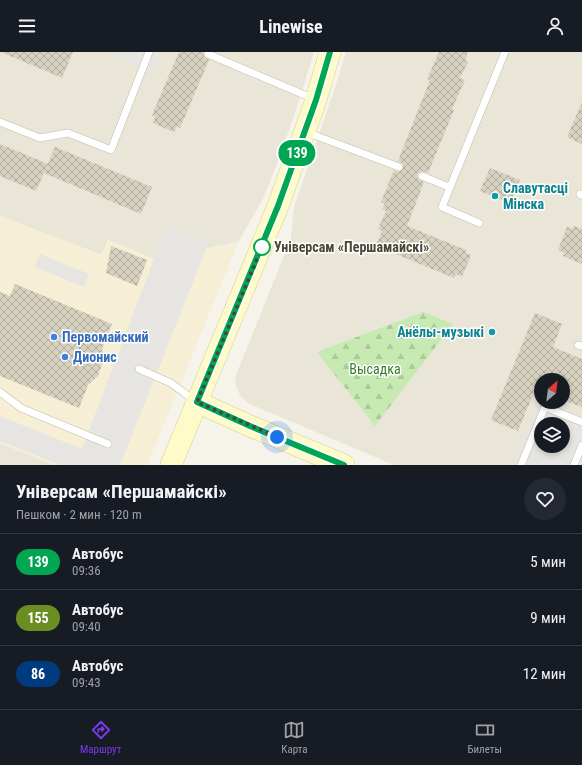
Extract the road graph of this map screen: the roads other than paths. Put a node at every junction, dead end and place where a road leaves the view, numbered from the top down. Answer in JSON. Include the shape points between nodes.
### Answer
{"nodes":[{"id":1,"x":149,"y":52,"type":"edge"},
{"id":2,"x":330,"y":52,"type":"edge"},
{"id":3,"x":505,"y":52,"type":"edge"},
{"id":4,"x":208,"y":54,"type":"dead end"},
{"id":5,"x":316,"y":100,"type":"junction"},
{"id":6,"x":0,"y":122,"type":"edge"},
{"id":7,"x":304,"y":132,"type":"junction"},
{"id":8,"x":399,"y":167,"type":"dead end"},
{"id":9,"x":422,"y":176,"type":"dead end"},
{"id":10,"x":450,"y":187,"type":"junction"},
{"id":11,"x":479,"y":223,"type":"dead end"},
{"id":12,"x":139,"y":370,"type":"dead end"},
{"id":13,"x":0,"y":392,"type":"edge"},
{"id":14,"x":197,"y":402,"type":"junction"},
{"id":15,"x":582,"y":422,"type":"edge"},
{"id":16,"x":108,"y":444,"type":"dead end"},
{"id":17,"x":582,"y":445,"type":"edge"},
{"id":18,"x":171,"y":465,"type":"edge"},
{"id":19,"x":344,"y":465,"type":"edge"},
{"id":20,"x":521,"y":465,"type":"edge"},
{"id":21,"x":574,"y":465,"type":"edge"}],
"edges":[{"from":1,"to":6,"type":"lane","via":[[111,150],[68,133],[40,138]]},
{"from":2,"to":5,"type":"main road"},
{"from":3,"to":10,"type":"lane"},
{"from":4,"to":5,"type":"lane"},
{"from":5,"to":7,"type":"main road"},
{"from":7,"to":8,"type":"lane"},
{"from":7,"to":14,"type":"main road","via":[[273,219]]},
{"from":9,"to":10,"type":"lane"},
{"from":10,"to":11,"type":"lane","via":[[442,207]]},
{"from":12,"to":14,"type":"lane","via":[[171,383]]},
{"from":13,"to":16,"type":"lane","via":[[21,408]]},
{"from":14,"to":18,"type":"main road"},
{"from":14,"to":19,"type":"main road"},
{"from":15,"to":20,"type":"lane","via":[[545,407]]},
{"from":17,"to":21,"type":"lane"}]}
